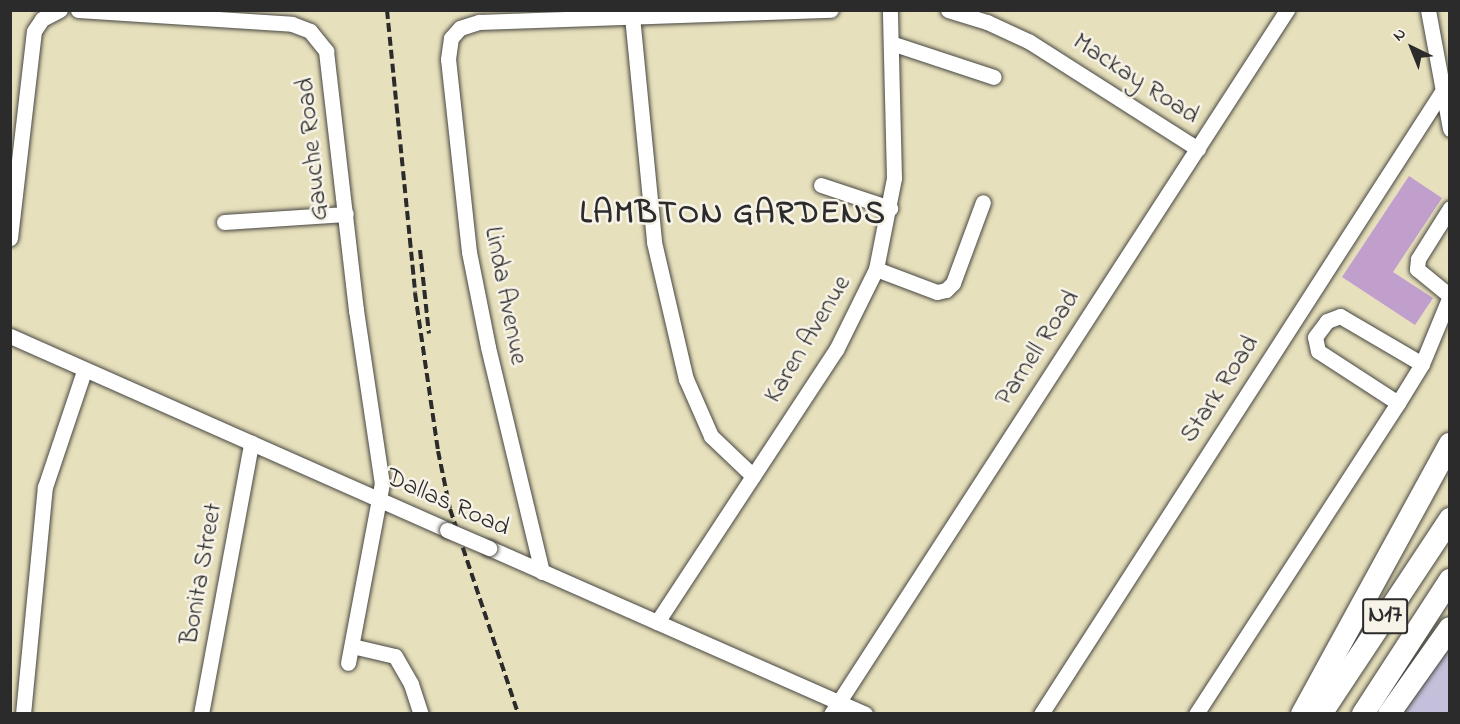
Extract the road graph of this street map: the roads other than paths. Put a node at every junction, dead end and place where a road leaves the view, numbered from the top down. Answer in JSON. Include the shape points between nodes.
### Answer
{"nodes":[{"id":1,"x":78,"y":10,"type":"edge"},
{"id":2,"x":831,"y":10,"type":"edge"},
{"id":3,"x":890,"y":10,"type":"edge"},
{"id":4,"x":1287,"y":10,"type":"edge"},
{"id":5,"x":1428,"y":10,"type":"edge"},
{"id":6,"x":955,"y":11,"type":"edge"},
{"id":7,"x":53,"y":13,"type":"edge"},
{"id":8,"x":479,"y":16,"type":"edge"},
{"id":9,"x":632,"y":16,"type":"junction"},
{"id":10,"x":891,"y":43,"type":"junction"},
{"id":11,"x":994,"y":77,"type":"dead end"},
{"id":12,"x":1441,"y":93,"type":"junction"},
{"id":13,"x":1449,"y":129,"type":"edge"},
{"id":14,"x":1198,"y":149,"type":"junction"},
{"id":15,"x":821,"y":185,"type":"dead end"},
{"id":16,"x":983,"y":202,"type":"dead end"},
{"id":17,"x":890,"y":208,"type":"junction"},
{"id":18,"x":1449,"y":208,"type":"edge"},
{"id":19,"x":346,"y":214,"type":"junction"},
{"id":20,"x":224,"y":222,"type":"dead end"},
{"id":21,"x":10,"y":238,"type":"edge"},
{"id":22,"x":876,"y":269,"type":"junction"},
{"id":23,"x":1449,"y":296,"type":"edge"},
{"id":24,"x":10,"y":336,"type":"edge"},
{"id":25,"x":1422,"y":364,"type":"junction"},
{"id":26,"x":84,"y":371,"type":"junction"},
{"id":27,"x":1398,"y":403,"type":"junction"},
{"id":28,"x":251,"y":443,"type":"junction"},
{"id":29,"x":1449,"y":444,"type":"edge"},
{"id":30,"x":753,"y":476,"type":"junction"},
{"id":31,"x":379,"y":499,"type":"junction"},
{"id":32,"x":1449,"y":519,"type":"edge"},
{"id":33,"x":542,"y":572,"type":"junction"},
{"id":34,"x":1449,"y":580,"type":"edge"},
{"id":35,"x":657,"y":622,"type":"junction"},
{"id":36,"x":1449,"y":627,"type":"edge"},
{"id":37,"x":352,"y":646,"type":"junction"},
{"id":38,"x":348,"y":663,"type":"dead end"},
{"id":39,"x":835,"y":708,"type":"edge"},
{"id":40,"x":23,"y":714,"type":"edge"},
{"id":41,"x":201,"y":714,"type":"edge"},
{"id":42,"x":421,"y":714,"type":"edge"},
{"id":43,"x":865,"y":714,"type":"edge"},
{"id":44,"x":1041,"y":714,"type":"edge"},
{"id":45,"x":1196,"y":714,"type":"edge"},
{"id":46,"x":1302,"y":714,"type":"edge"},
{"id":47,"x":1321,"y":714,"type":"edge"},
{"id":48,"x":1363,"y":714,"type":"edge"},
{"id":49,"x":1389,"y":714,"type":"edge"}],
"edges":[{"from":1,"to":19,"type":"street","name":"Gauche Road","via":[[278,22],[310,31],[322,43],[329,62]]},
{"from":2,"to":9,"type":"street"},
{"from":3,"to":10,"type":"street","name":"Karen Avenue"},
{"from":4,"to":14,"type":"street","name":"Parnell Road"},
{"from":5,"to":12,"type":"street"},
{"from":6,"to":14,"type":"street","name":"Mackay Road","via":[[1030,42]]},
{"from":7,"to":21,"type":"street","via":[[34,31]]},
{"from":8,"to":9,"type":"street"},
{"from":8,"to":33,"type":"street","name":"Linda Avenue","via":[[460,28],[449,45],[448,59],[469,252]]},
{"from":9,"to":30,"type":"street","via":[[654,242],[686,379],[694,406],[711,436]]},
{"from":10,"to":11,"type":"street"},
{"from":10,"to":17,"type":"street","name":"Karen Avenue","via":[[895,138]]},
{"from":12,"to":13,"type":"street"},
{"from":12,"to":44,"type":"street","name":"Stark Road"},
{"from":14,"to":39,"type":"street","name":"Parnell Road"},
{"from":15,"to":17,"type":"street"},
{"from":16,"to":22,"type":"street","via":[[953,283],[946,290],[937,291]]},
{"from":17,"to":22,"type":"street","name":"Karen Avenue"},
{"from":18,"to":23,"type":"street","via":[[1418,259],[1418,270]]},
{"from":19,"to":20,"type":"street"},
{"from":19,"to":31,"type":"street","name":"Gauche Road","via":[[357,322],[381,468]]},
{"from":22,"to":30,"type":"street","name":"Karen Avenue","via":[[849,328]]},
{"from":23,"to":25,"type":"street"},
{"from":24,"to":26,"type":"street","name":"Dallas Road"},
{"from":25,"to":27,"type":"street"},
{"from":25,"to":27,"type":"street","via":[[1340,316],[1327,321],[1315,337],[1318,351]]},
{"from":26,"to":28,"type":"street","name":"Dallas Road"},
{"from":26,"to":40,"type":"street","via":[[45,487]]},
{"from":27,"to":45,"type":"street"},
{"from":28,"to":31,"type":"street","name":"Dallas Road"},
{"from":28,"to":41,"type":"street","name":"Bonita Street"},
{"from":29,"to":46,"type":"highway"},
{"from":30,"to":35,"type":"street","name":"Karen Avenue"},
{"from":31,"to":33,"type":"street","name":"Dallas Road","bridge":true},
{"from":31,"to":37,"type":"street","name":"Gauche Road"},
{"from":32,"to":47,"type":"highway","number":"N17"},
{"from":33,"to":35,"type":"street","name":"Dallas Road"},
{"from":34,"to":48,"type":"highway","number":"N17"},
{"from":35,"to":39,"type":"street","name":"Dallas Road"},
{"from":36,"to":49,"type":"highway"},
{"from":37,"to":38,"type":"street","name":"Gauche Road"},
{"from":37,"to":42,"type":"street","via":[[395,656],[411,684]]},
{"from":39,"to":43,"type":"street","name":"Dallas Road"}]}
